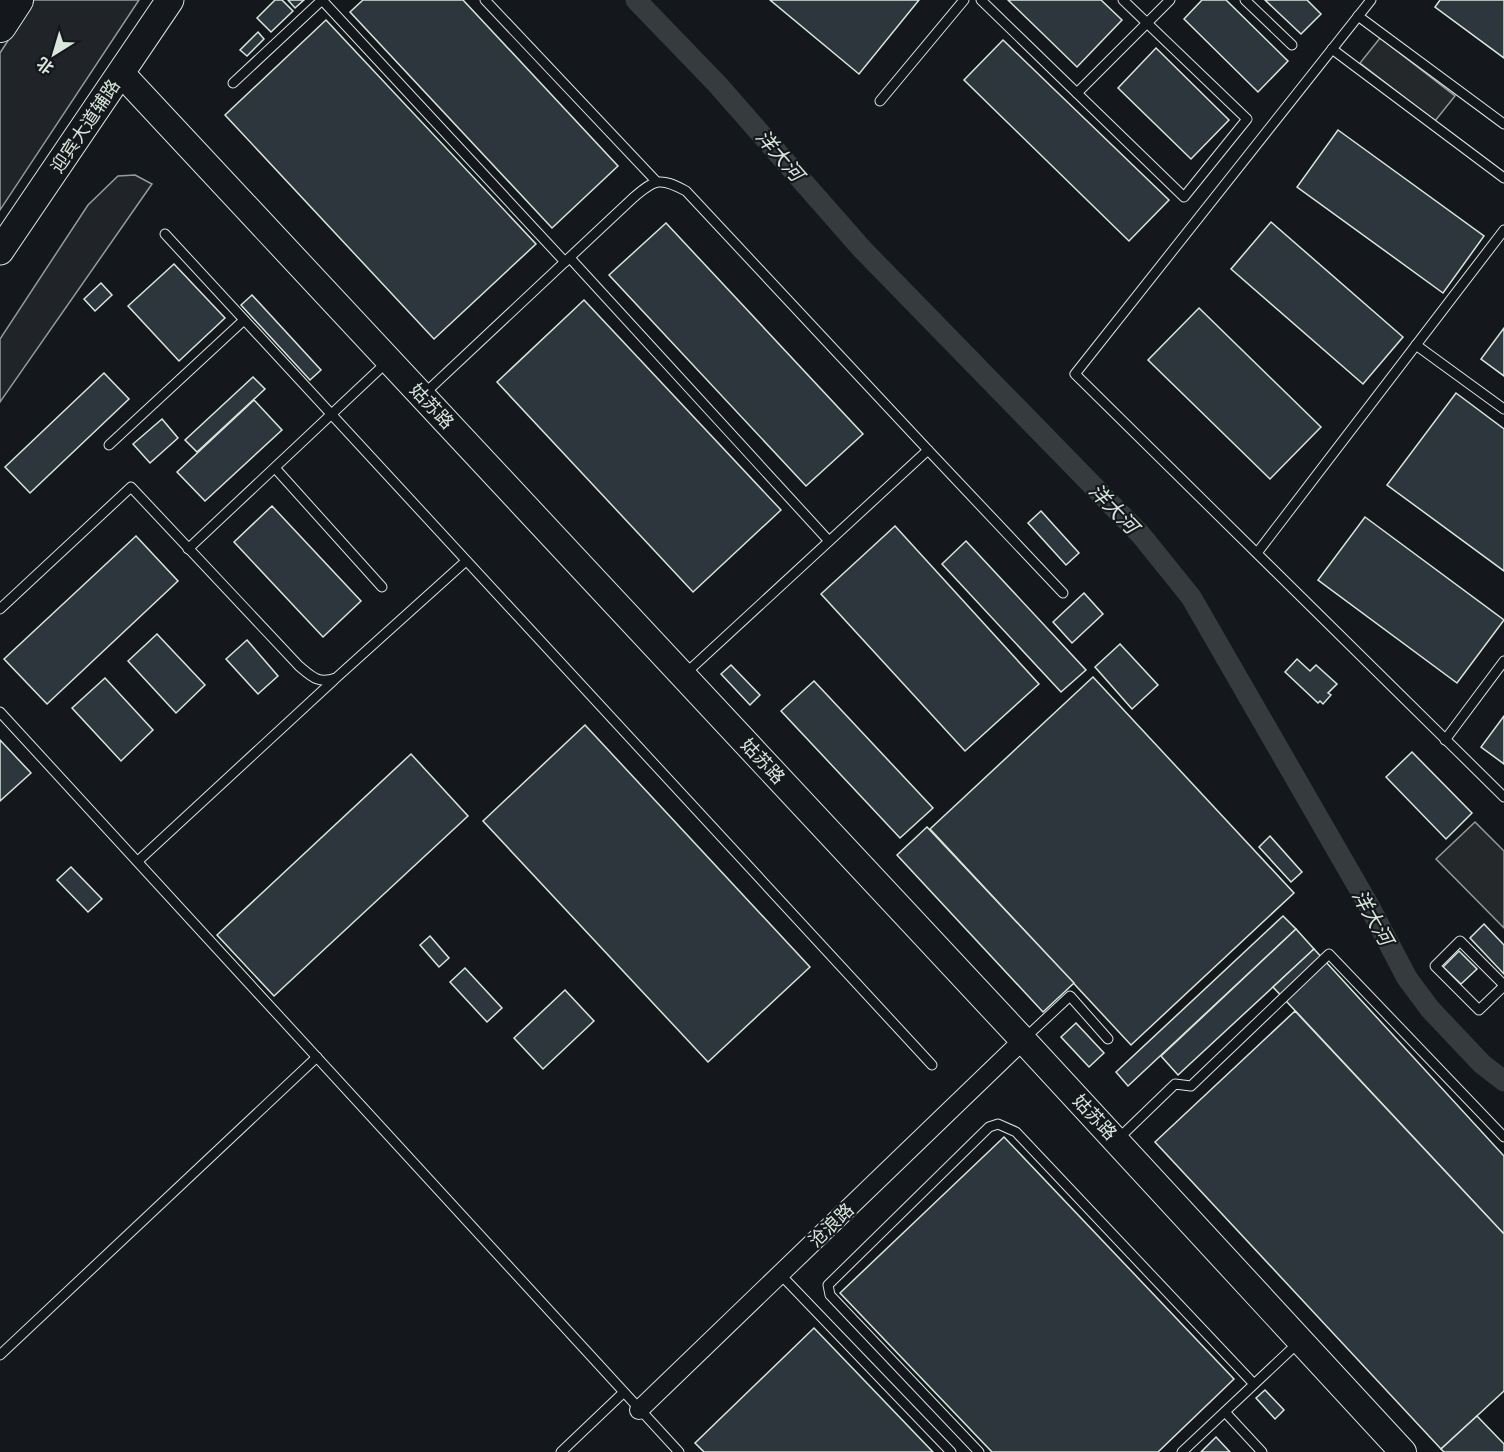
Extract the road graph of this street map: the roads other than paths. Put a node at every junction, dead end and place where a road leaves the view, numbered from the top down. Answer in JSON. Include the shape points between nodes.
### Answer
{"nodes":[{"id":1,"x":17,"y":0,"type":"edge"},
{"id":2,"x":170,"y":0,"type":"edge"},
{"id":3,"x":322,"y":0,"type":"edge"},
{"id":4,"x":486,"y":0,"type":"edge"},
{"id":5,"x":964,"y":0,"type":"edge"},
{"id":6,"x":981,"y":0,"type":"edge"},
{"id":7,"x":1123,"y":0,"type":"edge"},
{"id":8,"x":1170,"y":0,"type":"edge"},
{"id":9,"x":1245,"y":0,"type":"edge"},
{"id":10,"x":1371,"y":0,"type":"edge"},
{"id":11,"x":1359,"y":16,"type":"junction"},
{"id":12,"x":1147,"y":23,"type":"junction"},
{"id":13,"x":0,"y":26,"type":"edge"},
{"id":14,"x":1292,"y":45,"type":"dead end"},
{"id":15,"x":1332,"y":49,"type":"junction"},
{"id":16,"x":121,"y":73,"type":"junction"},
{"id":17,"x":233,"y":83,"type":"dead end"},
{"id":18,"x":1077,"y":93,"type":"junction"},
{"id":19,"x":880,"y":101,"type":"dead end"},
{"id":20,"x":1504,"y":124,"type":"edge"},
{"id":21,"x":1504,"y":178,"type":"edge"},
{"id":22,"x":656,"y":181,"type":"junction"},
{"id":23,"x":1504,"y":230,"type":"edge"},
{"id":24,"x":165,"y":234,"type":"dead end"},
{"id":25,"x":0,"y":251,"type":"edge"},
{"id":26,"x":567,"y":260,"type":"junction"},
{"id":27,"x":244,"y":321,"type":"junction"},
{"id":28,"x":1416,"y":345,"type":"junction"},
{"id":29,"x":389,"y":361,"type":"junction"},
{"id":30,"x":423,"y":396,"type":"junction"},
{"id":31,"x":1504,"y":409,"type":"edge"},
{"id":32,"x":332,"y":414,"type":"junction"},
{"id":33,"x":110,"y":445,"type":"dead end"},
{"id":34,"x":928,"y":450,"type":"junction"},
{"id":35,"x":275,"y":468,"type":"junction"},
{"id":36,"x":829,"y":541,"type":"junction"},
{"id":37,"x":189,"y":549,"type":"junction"},
{"id":38,"x":1257,"y":553,"type":"junction"},
{"id":39,"x":466,"y":561,"type":"junction"},
{"id":40,"x":382,"y":587,"type":"dead end"},
{"id":41,"x":1063,"y":593,"type":"dead end"},
{"id":42,"x":0,"y":609,"type":"edge"},
{"id":43,"x":1504,"y":661,"type":"edge"},
{"id":44,"x":684,"y":676,"type":"junction"},
{"id":45,"x":336,"y":678,"type":"junction"},
{"id":46,"x":0,"y":712,"type":"edge"},
{"id":47,"x":1445,"y":740,"type":"junction"},
{"id":48,"x":1504,"y":797,"type":"edge"},
{"id":49,"x":138,"y":861,"type":"junction"},
{"id":50,"x":1504,"y":985,"type":"edge"},
{"id":51,"x":1108,"y":1039,"type":"dead end"},
{"id":52,"x":1023,"y":1040,"type":"junction"},
{"id":53,"x":317,"y":1058,"type":"junction"},
{"id":54,"x":932,"y":1065,"type":"dead end"},
{"id":55,"x":1504,"y":1137,"type":"edge"},
{"id":56,"x":1116,"y":1140,"type":"junction"},
{"id":57,"x":780,"y":1274,"type":"junction"},
{"id":58,"x":1300,"y":1341,"type":"junction"},
{"id":59,"x":0,"y":1355,"type":"edge"},
{"id":60,"x":1254,"y":1384,"type":"junction"},
{"id":61,"x":623,"y":1393,"type":"junction"},
{"id":62,"x":639,"y":1410,"type":"junction"},
{"id":63,"x":1225,"y":1412,"type":"junction"},
{"id":64,"x":675,"y":1451,"type":"edge"},
{"id":65,"x":561,"y":1452,"type":"edge"},
{"id":66,"x":951,"y":1452,"type":"edge"},
{"id":67,"x":979,"y":1452,"type":"edge"},
{"id":68,"x":1182,"y":1452,"type":"edge"},
{"id":69,"x":1262,"y":1452,"type":"edge"},
{"id":70,"x":1403,"y":1452,"type":"edge"}],
"edges":[{"from":1,"to":13,"type":"highway"},
{"from":2,"to":16,"type":"main road","name":"迎宾大道辅路"},
{"from":3,"to":17,"type":"lane"},
{"from":3,"to":26,"type":"lane"},
{"from":4,"to":22,"type":"lane"},
{"from":5,"to":19,"type":"lane"},
{"from":6,"to":18,"type":"lane"},
{"from":7,"to":12,"type":"lane"},
{"from":8,"to":12,"type":"lane"},
{"from":9,"to":14,"type":"lane"},
{"from":10,"to":11,"type":"lane"},
{"from":11,"to":15,"type":"lane"},
{"from":11,"to":20,"type":"lane"},
{"from":12,"to":18,"type":"lane"},
{"from":12,"to":18,"type":"lane","via":[[1247,119],[1184,197]]},
{"from":15,"to":21,"type":"lane"},
{"from":15,"to":38,"type":"lane","via":[[1075,374]]},
{"from":16,"to":25,"type":"main road","name":"迎宾大道辅路"},
{"from":16,"to":29,"type":"street","name":"姑苏路"},
{"from":22,"to":26,"type":"lane"},
{"from":22,"to":34,"type":"lane","via":[[686,191]]},
{"from":23,"to":28,"type":"lane"},
{"from":24,"to":27,"type":"lane"},
{"from":26,"to":30,"type":"lane"},
{"from":26,"to":36,"type":"lane"},
{"from":27,"to":32,"type":"lane"},
{"from":27,"to":33,"type":"lane"},
{"from":28,"to":31,"type":"lane"},
{"from":28,"to":38,"type":"lane"},
{"from":29,"to":30,"type":"street","name":"姑苏路"},
{"from":29,"to":32,"type":"lane"},
{"from":30,"to":44,"type":"street","name":"姑苏路"},
{"from":32,"to":35,"type":"lane"},
{"from":32,"to":39,"type":"lane"},
{"from":34,"to":36,"type":"lane"},
{"from":34,"to":41,"type":"lane"},
{"from":35,"to":37,"type":"lane"},
{"from":35,"to":40,"type":"lane"},
{"from":36,"to":44,"type":"lane"},
{"from":37,"to":42,"type":"lane","via":[[131,487]]},
{"from":37,"to":45,"type":"lane","via":[[298,666],[325,681]]},
{"from":38,"to":47,"type":"lane"},
{"from":39,"to":45,"type":"lane"},
{"from":39,"to":54,"type":"lane"},
{"from":43,"to":47,"type":"lane"},
{"from":44,"to":52,"type":"street","name":"姑苏路"},
{"from":45,"to":49,"type":"lane"},
{"from":46,"to":49,"type":"lane"},
{"from":47,"to":48,"type":"lane"},
{"from":49,"to":53,"type":"lane"},
{"from":50,"to":50,"type":"lane","via":[[1460,941],[1435,966],[1479,1010]]},
{"from":51,"to":52,"type":"lane","via":[[1070,996]]},
{"from":52,"to":56,"type":"street","name":"姑苏路"},
{"from":52,"to":57,"type":"street","name":"沧浪路"},
{"from":53,"to":59,"type":"lane"},
{"from":53,"to":61,"type":"lane"},
{"from":55,"to":56,"type":"lane","via":[[1329,954],[1191,1086],[1175,1084]]},
{"from":56,"to":58,"type":"street","name":"姑苏路"},
{"from":57,"to":62,"type":"street","name":"沧浪路"},
{"from":57,"to":66,"type":"lane"},
{"from":58,"to":60,"type":"lane"},
{"from":58,"to":70,"type":"street","name":"姑苏路"},
{"from":60,"to":63,"type":"lane"},
{"from":60,"to":67,"type":"lane","via":[[1016,1132],[998,1124],[989,1127],[828,1285],[830,1294]]},
{"from":61,"to":62,"type":"lane"},
{"from":61,"to":65,"type":"lane"},
{"from":62,"to":64,"type":"lane"},
{"from":63,"to":68,"type":"lane"},
{"from":63,"to":69,"type":"lane"}]}
